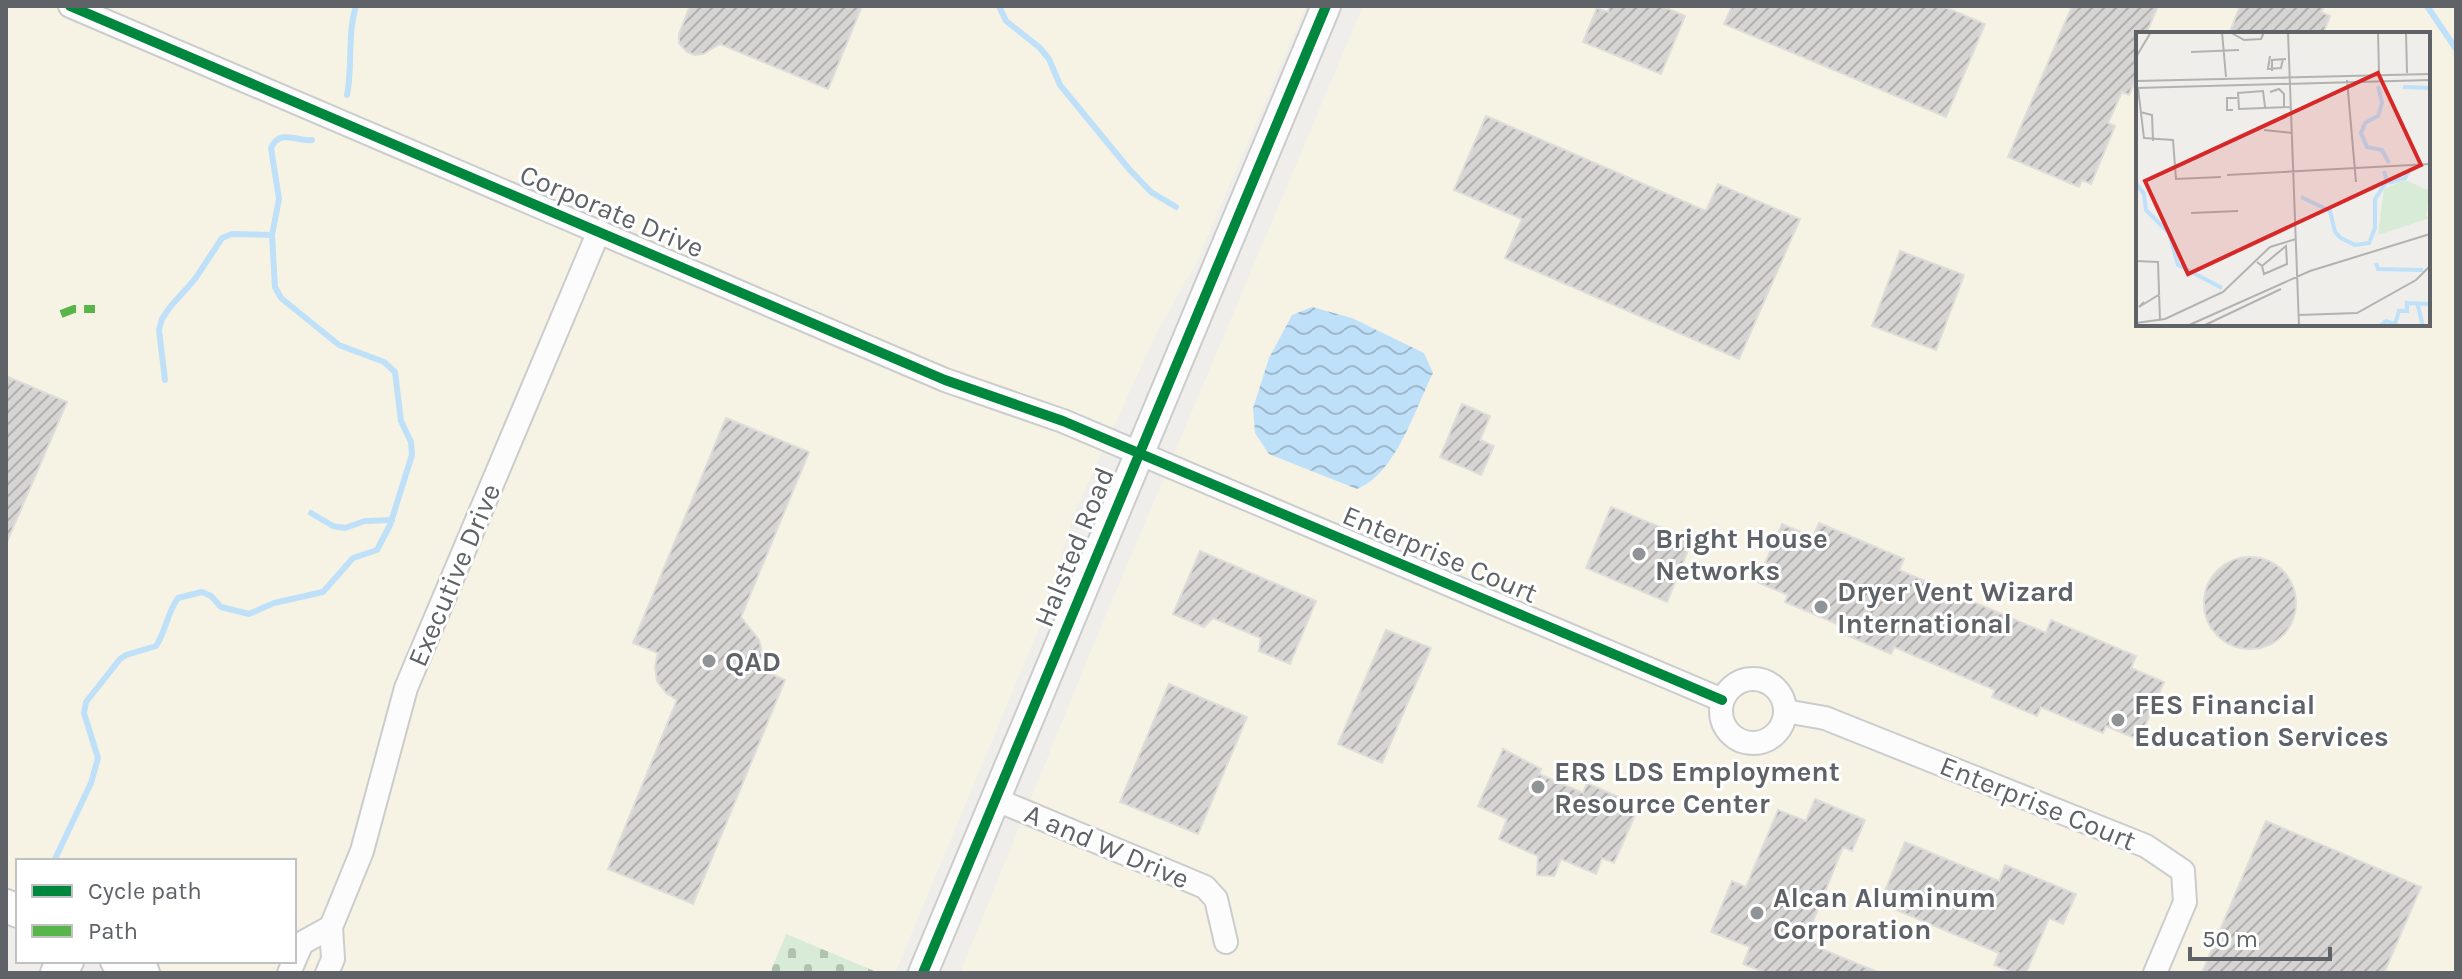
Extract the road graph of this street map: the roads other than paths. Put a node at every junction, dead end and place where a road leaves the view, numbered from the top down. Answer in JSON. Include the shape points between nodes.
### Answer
{"nodes":[{"id":1,"x":70,"y":6,"type":"edge"},
{"id":2,"x":1326,"y":6,"type":"edge"},
{"id":3,"x":599,"y":231,"type":"junction"},
{"id":4,"x":1139,"y":453,"type":"junction"},
{"id":5,"x":1722,"y":700,"type":"junction"},
{"id":6,"x":1785,"y":711,"type":"junction"},
{"id":7,"x":997,"y":800,"type":"junction"},
{"id":8,"x":331,"y":927,"type":"junction"},
{"id":9,"x":1226,"y":942,"type":"dead end"},
{"id":10,"x":296,"y":957,"type":"edge"},
{"id":11,"x":121,"y":963,"type":"edge"},
{"id":12,"x":143,"y":973,"type":"edge"},
{"id":13,"x":327,"y":973,"type":"edge"},
{"id":14,"x":923,"y":973,"type":"edge"},
{"id":15,"x":2155,"y":973,"type":"edge"}],
"edges":[{"from":1,"to":3,"type":"street","name":"Corporate Drive"},
{"from":2,"to":4,"type":"street","name":"Halsted Road"},
{"from":3,"to":4,"type":"street","name":"Corporate Drive","via":[[945,380]]},
{"from":3,"to":8,"type":"street","name":"Executive Drive","via":[[406,688],[362,851]]},
{"from":4,"to":5,"type":"street","name":"Enterprise Court"},
{"from":4,"to":7,"type":"street","name":"Halsted Road"},
{"from":5,"to":6,"type":"street","via":[[1739,682],[1764,681],[1782,698]]},
{"from":5,"to":6,"type":"street","via":[[1723,724],[1741,742],[1760,742],[1776,734]]},
{"from":6,"to":15,"type":"street","name":"Enterprise Court","via":[[1825,718],[2137,842],[2183,871],[2185,902]]},
{"from":7,"to":9,"type":"street","name":"A and W Drive","via":[[1205,887],[1216,899]]},
{"from":7,"to":14,"type":"street","name":"Halsted Road"},
{"from":8,"to":10,"type":"street","via":[[302,943]]},
{"from":8,"to":13,"type":"street","name":"Executive Drive","via":[[333,959]]},
{"from":11,"to":12,"type":"main road"}]}
